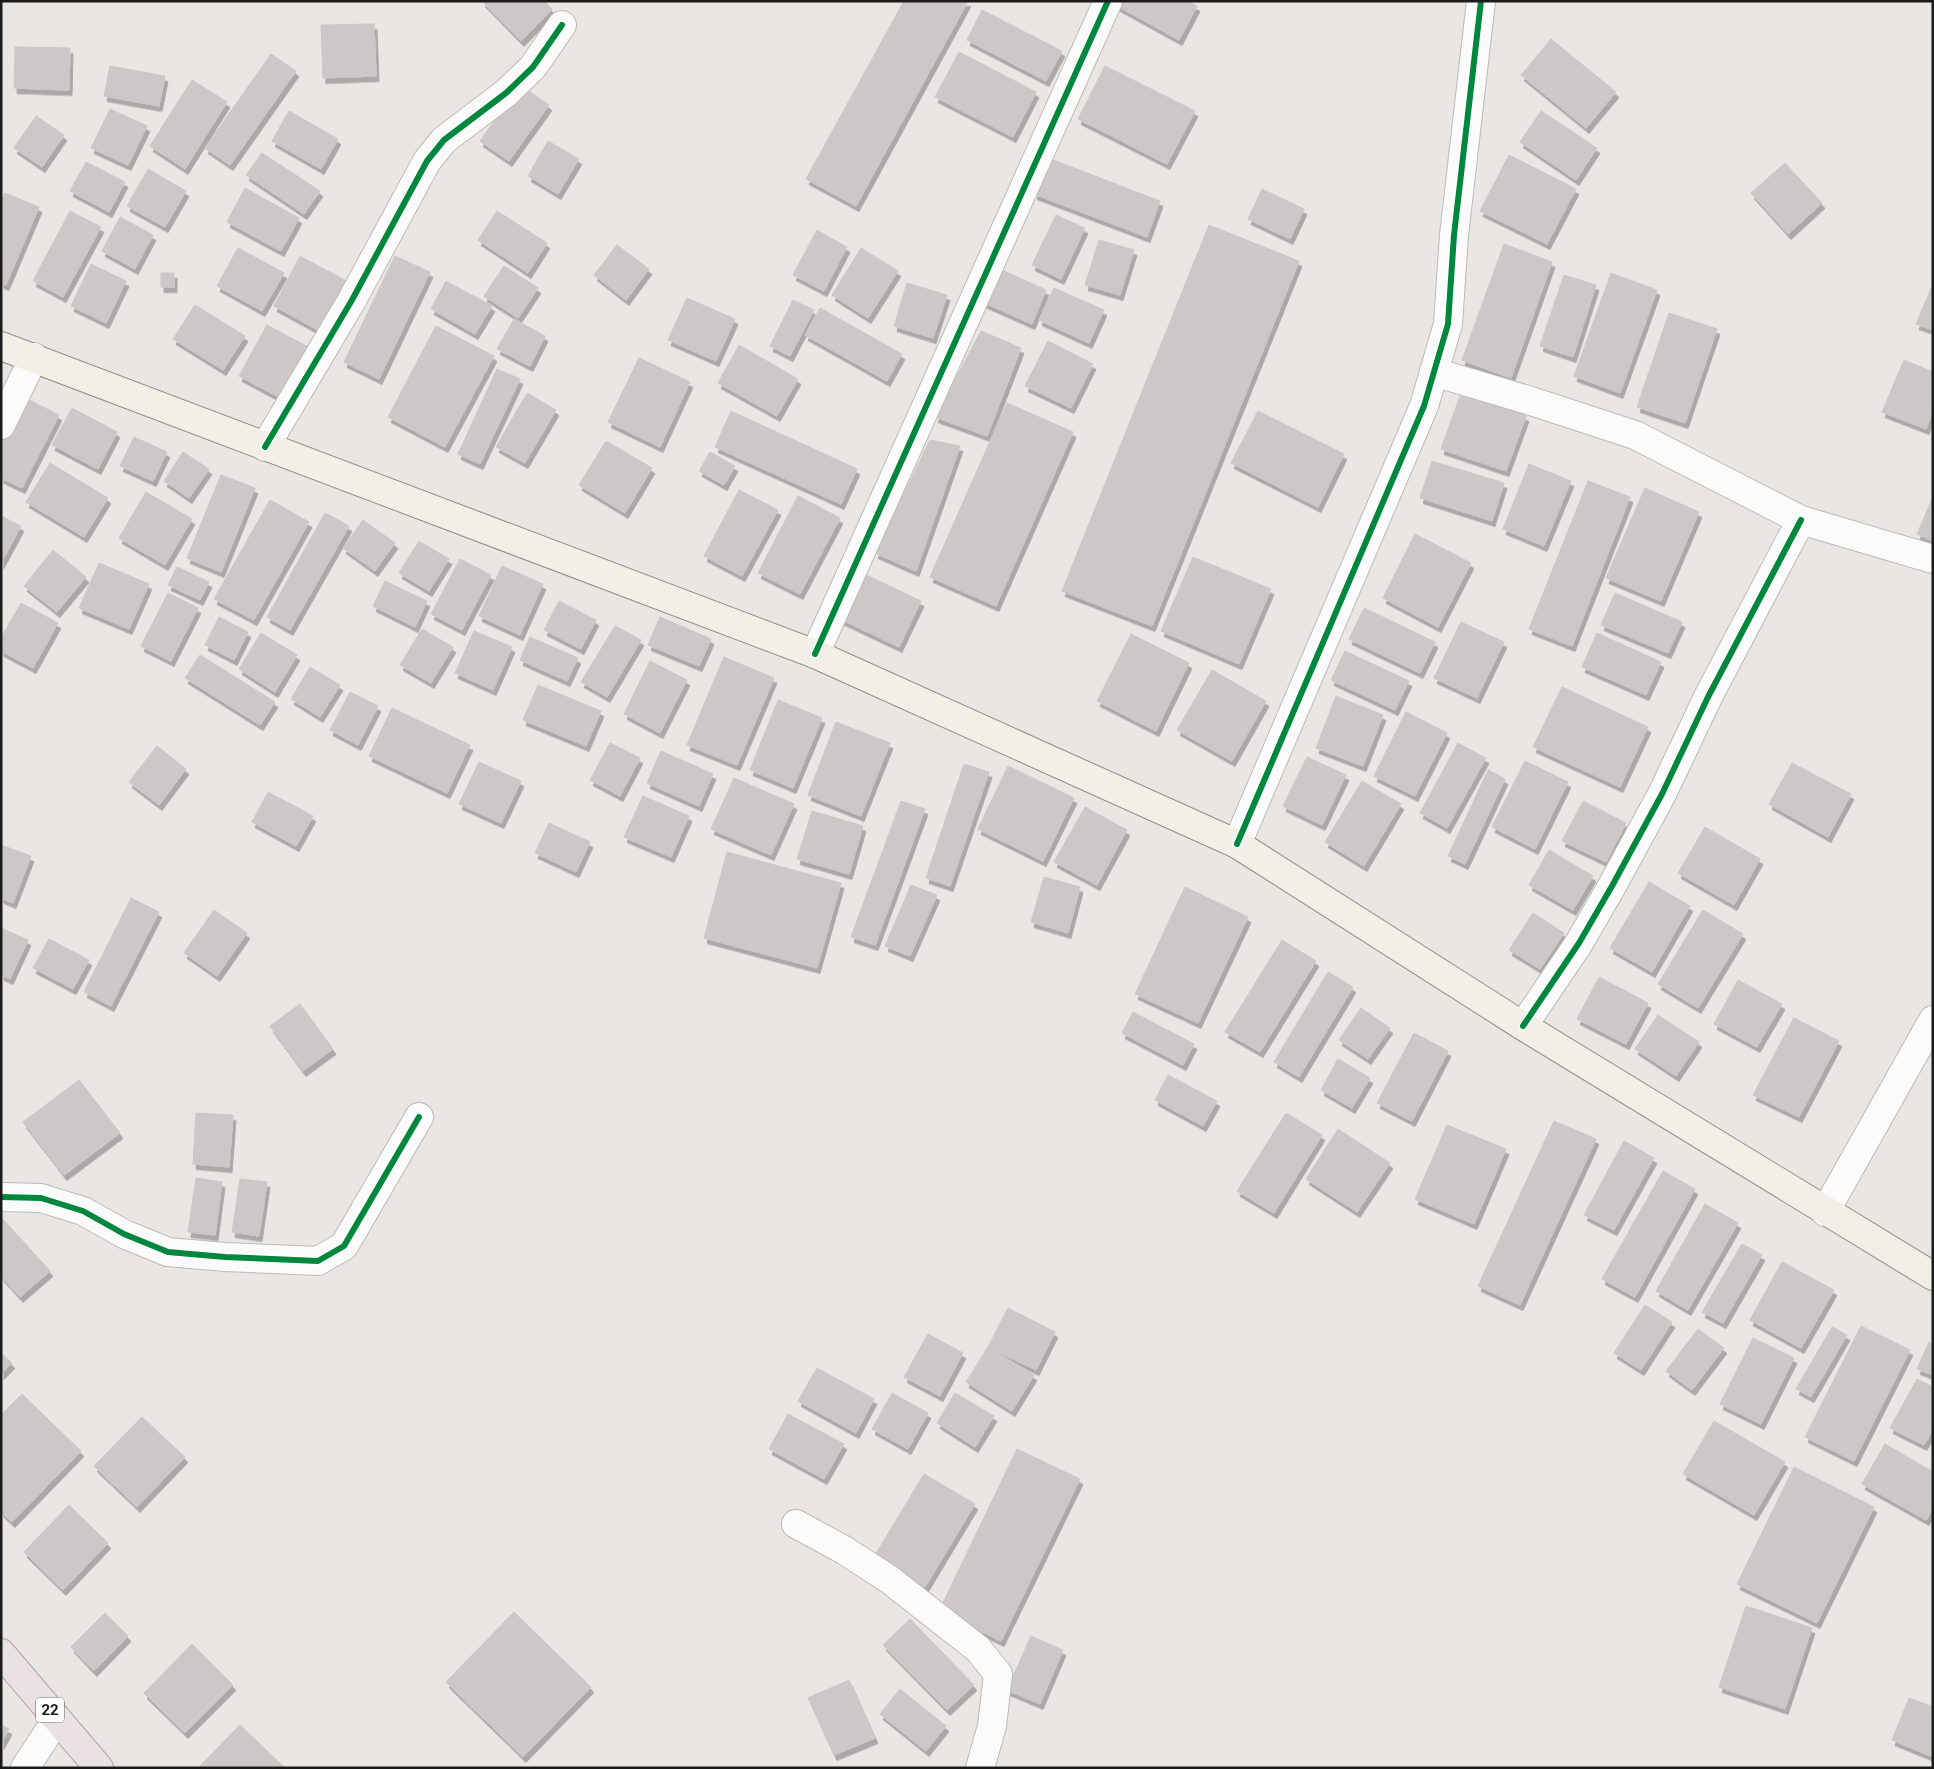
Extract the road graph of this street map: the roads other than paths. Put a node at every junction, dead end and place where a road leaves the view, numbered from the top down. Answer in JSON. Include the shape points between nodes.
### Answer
{"nodes":[{"id":1,"x":1108,"y":1,"type":"edge"},
{"id":2,"x":1481,"y":1,"type":"edge"},
{"id":3,"x":562,"y":25,"type":"dead end"},
{"id":4,"x":1,"y":346,"type":"edge"},
{"id":5,"x":34,"y":357,"type":"junction"},
{"id":6,"x":1434,"y":372,"type":"junction"},
{"id":7,"x":1,"y":424,"type":"edge"},
{"id":8,"x":265,"y":447,"type":"junction"},
{"id":9,"x":1801,"y":520,"type":"junction"},
{"id":10,"x":1933,"y":559,"type":"edge"},
{"id":11,"x":815,"y":654,"type":"junction"},
{"id":12,"x":1237,"y":844,"type":"junction"},
{"id":13,"x":1933,"y":1020,"type":"edge"},
{"id":14,"x":1522,"y":1026,"type":"junction"},
{"id":15,"x":419,"y":1117,"type":"dead end"},
{"id":16,"x":1,"y":1197,"type":"edge"},
{"id":17,"x":1825,"y":1212,"type":"junction"},
{"id":18,"x":1933,"y":1276,"type":"edge"},
{"id":19,"x":796,"y":1524,"type":"dead end"},
{"id":20,"x":1,"y":1653,"type":"edge"},
{"id":21,"x":57,"y":1719,"type":"junction"},
{"id":22,"x":25,"y":1768,"type":"edge"},
{"id":23,"x":99,"y":1768,"type":"edge"},
{"id":24,"x":980,"y":1768,"type":"edge"}],
"edges":[{"from":1,"to":11,"type":"street"},
{"from":2,"to":6,"type":"street","via":[[1454,235],[1448,324]]},
{"from":3,"to":8,"type":"street","via":[[533,67],[506,93],[444,140],[428,161],[352,300]]},
{"from":4,"to":5,"type":"main road"},
{"from":5,"to":7,"type":"street"},
{"from":5,"to":8,"type":"main road"},
{"from":6,"to":9,"type":"street","via":[[1636,435]]},
{"from":6,"to":12,"type":"street","via":[[1424,406]]},
{"from":8,"to":11,"type":"main road"},
{"from":9,"to":10,"type":"street"},
{"from":9,"to":14,"type":"street","via":[[1612,886],[1579,943]]},
{"from":11,"to":12,"type":"main road"},
{"from":12,"to":14,"type":"main road"},
{"from":13,"to":17,"type":"street"},
{"from":14,"to":17,"type":"main road"},
{"from":15,"to":16,"type":"street","via":[[344,1246],[318,1261],[168,1252],[124,1234],[83,1211],[41,1198]]},
{"from":17,"to":18,"type":"main road"},
{"from":19,"to":24,"type":"street","via":[[890,1580],[978,1648],[998,1674],[992,1726]]},
{"from":20,"to":21,"type":"highway","number":"22"},
{"from":21,"to":22,"type":"street"},
{"from":21,"to":23,"type":"highway","number":"22"}]}
